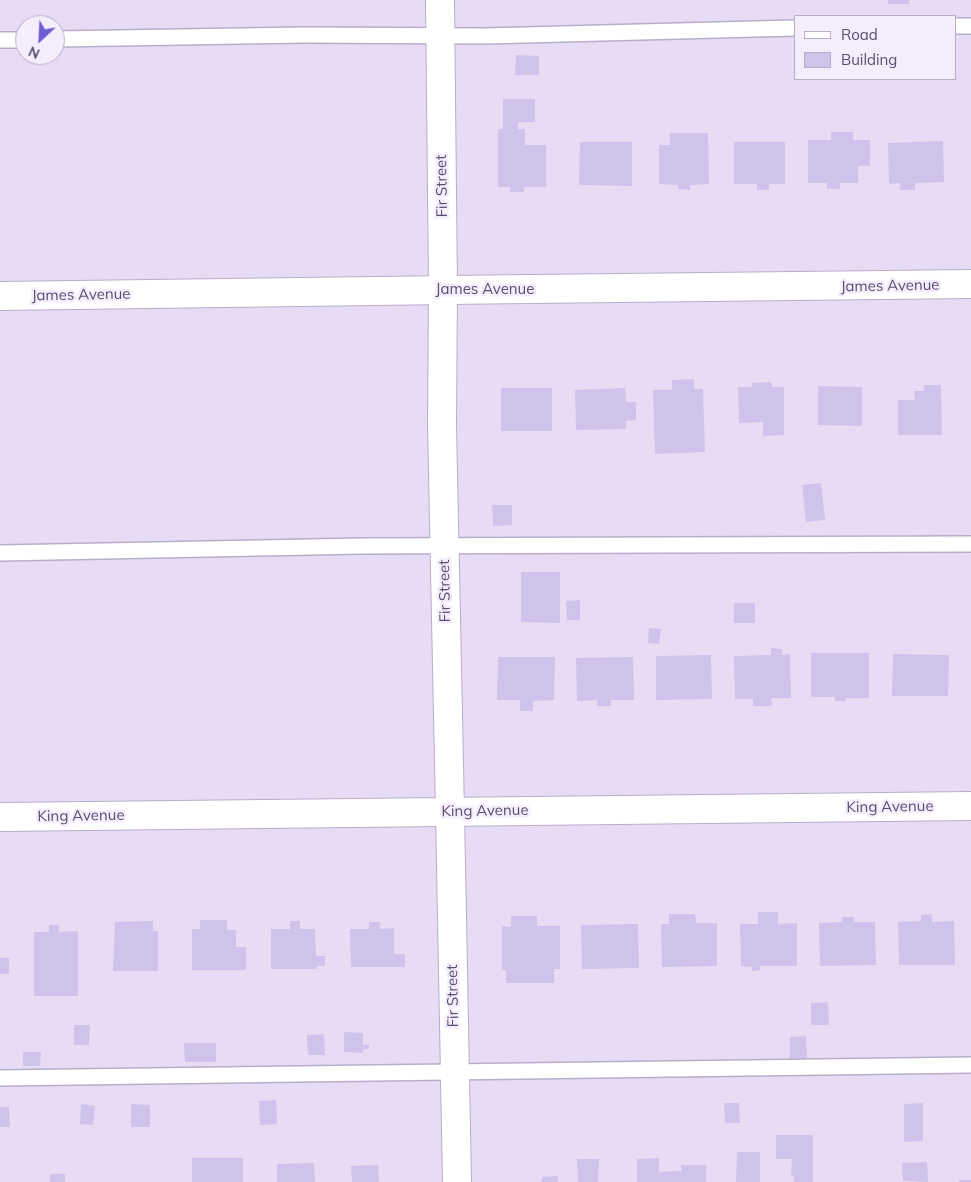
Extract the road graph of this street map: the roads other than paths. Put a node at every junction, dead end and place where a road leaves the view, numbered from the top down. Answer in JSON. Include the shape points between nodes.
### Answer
{"nodes":[{"id":1,"x":440,"y":0,"type":"edge"},
{"id":2,"x":956,"y":26,"type":"edge"},
{"id":3,"x":971,"y":26,"type":"edge"},
{"id":4,"x":794,"y":28,"type":"edge"},
{"id":5,"x":440,"y":35,"type":"junction"},
{"id":6,"x":65,"y":39,"type":"edge"},
{"id":7,"x":0,"y":40,"type":"edge"},
{"id":8,"x":15,"y":40,"type":"edge"},
{"id":9,"x":971,"y":284,"type":"edge"},
{"id":10,"x":443,"y":288,"type":"junction"},
{"id":11,"x":0,"y":296,"type":"edge"},
{"id":12,"x":971,"y":544,"type":"edge"},
{"id":13,"x":444,"y":547,"type":"junction"},
{"id":14,"x":0,"y":553,"type":"edge"},
{"id":15,"x":971,"y":806,"type":"edge"},
{"id":16,"x":450,"y":812,"type":"junction"},
{"id":17,"x":0,"y":817,"type":"edge"},
{"id":18,"x":971,"y":1065,"type":"edge"},
{"id":19,"x":454,"y":1072,"type":"junction"},
{"id":20,"x":0,"y":1078,"type":"edge"},
{"id":21,"x":457,"y":1182,"type":"edge"}],
"edges":[{"from":1,"to":5,"type":"street","name":"Fir Street"},
{"from":2,"to":3,"type":"lane"},
{"from":4,"to":5,"type":"lane"},
{"from":5,"to":6,"type":"lane"},
{"from":5,"to":10,"type":"street","name":"Fir Street"},
{"from":7,"to":8,"type":"lane"},
{"from":9,"to":10,"type":"street","name":"James Avenue"},
{"from":10,"to":11,"type":"street","name":"James Avenue"},
{"from":10,"to":13,"type":"street","name":"Fir Street"},
{"from":12,"to":13,"type":"lane"},
{"from":13,"to":14,"type":"lane"},
{"from":13,"to":16,"type":"street","name":"Fir Street"},
{"from":15,"to":16,"type":"street","name":"King Avenue"},
{"from":16,"to":17,"type":"street","name":"King Avenue"},
{"from":16,"to":19,"type":"street","name":"Fir Street"},
{"from":18,"to":19,"type":"lane"},
{"from":19,"to":20,"type":"lane"},
{"from":19,"to":21,"type":"street","name":"Fir Street"}]}
